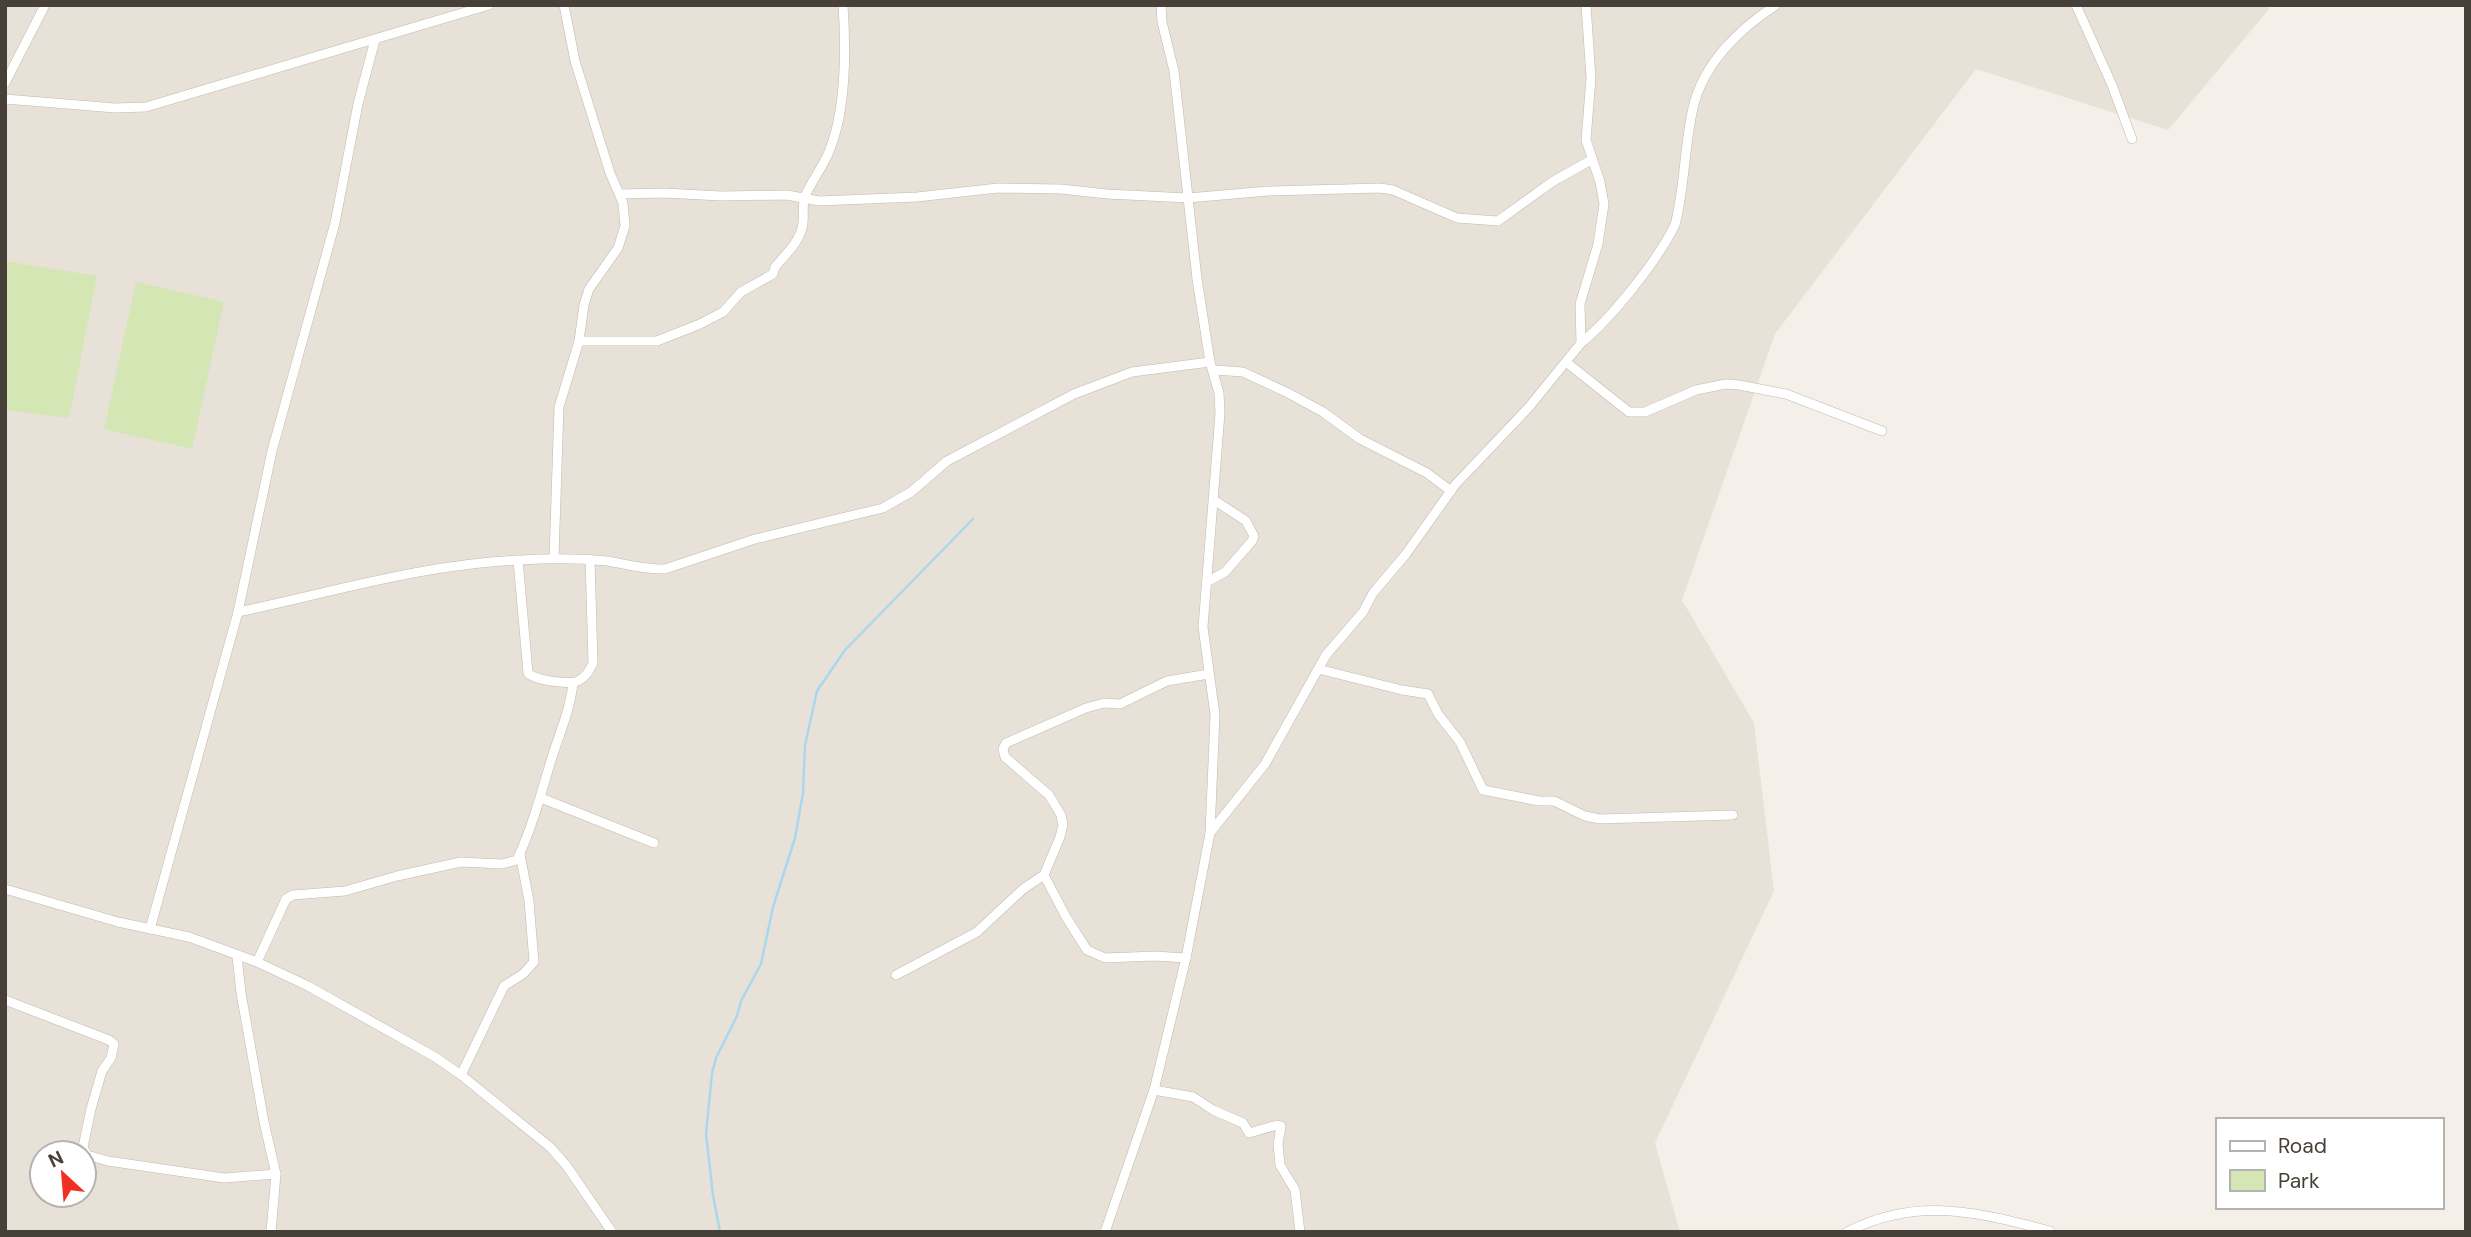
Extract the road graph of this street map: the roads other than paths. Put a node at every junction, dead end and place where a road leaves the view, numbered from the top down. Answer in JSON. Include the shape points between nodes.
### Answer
{"nodes":[{"id":1,"x":45,"y":5,"type":"edge"},
{"id":2,"x":489,"y":5,"type":"edge"},
{"id":3,"x":564,"y":5,"type":"edge"},
{"id":4,"x":843,"y":5,"type":"edge"},
{"id":5,"x":1161,"y":5,"type":"edge"},
{"id":6,"x":1586,"y":5,"type":"edge"},
{"id":7,"x":1776,"y":5,"type":"edge"},
{"id":8,"x":2076,"y":5,"type":"edge"},
{"id":9,"x":375,"y":40,"type":"junction"},
{"id":10,"x":5,"y":83,"type":"edge"},
{"id":11,"x":5,"y":99,"type":"edge"},
{"id":12,"x":2132,"y":139,"type":"dead end"},
{"id":13,"x":1591,"y":160,"type":"junction"},
{"id":14,"x":620,"y":194,"type":"junction"},
{"id":15,"x":804,"y":198,"type":"junction"},
{"id":16,"x":1188,"y":198,"type":"junction"},
{"id":17,"x":579,"y":341,"type":"junction"},
{"id":18,"x":1581,"y":343,"type":"junction"},
{"id":19,"x":1566,"y":362,"type":"junction"},
{"id":20,"x":1212,"y":366,"type":"junction"},
{"id":21,"x":1882,"y":430,"type":"dead end"},
{"id":22,"x":1451,"y":491,"type":"junction"},
{"id":23,"x":1213,"y":500,"type":"junction"},
{"id":24,"x":554,"y":558,"type":"junction"},
{"id":25,"x":590,"y":559,"type":"junction"},
{"id":26,"x":518,"y":560,"type":"junction"},
{"id":27,"x":1207,"y":582,"type":"junction"},
{"id":28,"x":238,"y":612,"type":"junction"},
{"id":29,"x":1318,"y":669,"type":"junction"},
{"id":30,"x":1209,"y":674,"type":"junction"},
{"id":31,"x":573,"y":683,"type":"junction"},
{"id":32,"x":541,"y":798,"type":"junction"},
{"id":33,"x":1733,"y":815,"type":"dead end"},
{"id":34,"x":1210,"y":833,"type":"junction"},
{"id":35,"x":654,"y":843,"type":"dead end"},
{"id":36,"x":520,"y":854,"type":"junction"},
{"id":37,"x":1044,"y":875,"type":"junction"},
{"id":38,"x":5,"y":889,"type":"edge"},
{"id":39,"x":150,"y":929,"type":"junction"},
{"id":40,"x":237,"y":956,"type":"junction"},
{"id":41,"x":1186,"y":958,"type":"junction"},
{"id":42,"x":257,"y":962,"type":"junction"},
{"id":43,"x":896,"y":975,"type":"dead end"},
{"id":44,"x":5,"y":1000,"type":"edge"},
{"id":45,"x":461,"y":1075,"type":"junction"},
{"id":46,"x":1154,"y":1090,"type":"junction"},
{"id":47,"x":276,"y":1174,"type":"junction"},
{"id":48,"x":2050,"y":1231,"type":"edge"},
{"id":49,"x":271,"y":1232,"type":"edge"},
{"id":50,"x":612,"y":1232,"type":"edge"},
{"id":51,"x":1105,"y":1232,"type":"edge"},
{"id":52,"x":1300,"y":1232,"type":"edge"},
{"id":53,"x":1847,"y":1232,"type":"edge"}],
"edges":[{"from":1,"to":10,"type":"street"},
{"from":2,"to":9,"type":"street"},
{"from":3,"to":14,"type":"street","via":[[575,61]]},
{"from":4,"to":15,"type":"street","via":[[841,108],[831,148]]},
{"from":5,"to":16,"type":"street","via":[[1174,71]]},
{"from":6,"to":13,"type":"street","via":[[1591,78],[1585,130]]},
{"from":7,"to":18,"type":"street","via":[[1723,50],[1702,84],[1693,106],[1675,225],[1629,292]]},
{"from":8,"to":12,"type":"street"},
{"from":9,"to":11,"type":"street","via":[[146,107]]},
{"from":9,"to":28,"type":"street","via":[[335,223],[272,451]]},
{"from":13,"to":16,"type":"street","via":[[1498,220],[1457,218],[1380,188]]},
{"from":13,"to":18,"type":"street","via":[[1604,204],[1598,244],[1580,304]]},
{"from":14,"to":15,"type":"street"},
{"from":14,"to":17,"type":"street","via":[[625,226],[618,248],[589,289]]},
{"from":15,"to":16,"type":"street","via":[[841,201],[998,188]]},
{"from":15,"to":17,"type":"street","via":[[797,240],[774,274],[741,292],[723,312],[657,341]]},
{"from":16,"to":20,"type":"street"},
{"from":17,"to":24,"type":"street","via":[[559,407]]},
{"from":18,"to":19,"type":"street"},
{"from":19,"to":21,"type":"street","via":[[1629,412],[1645,412],[1696,390],[1726,384],[1786,394]]},
{"from":19,"to":22,"type":"street"},
{"from":20,"to":22,"type":"street","via":[[1243,372],[1288,393]]},
{"from":20,"to":23,"type":"street","via":[[1220,413]]},
{"from":20,"to":25,"type":"street","via":[[1132,372],[1074,394],[947,461],[911,492],[883,508],[755,539],[665,569]]},
{"from":22,"to":29,"type":"street"},
{"from":23,"to":27,"type":"street"},
{"from":23,"to":27,"type":"street","via":[[1246,521],[1254,536],[1234,563]]},
{"from":24,"to":25,"type":"street"},
{"from":24,"to":26,"type":"street"},
{"from":25,"to":31,"type":"street","via":[[593,663],[588,673]]},
{"from":26,"to":28,"type":"street","via":[[398,575]]},
{"from":26,"to":31,"type":"street","via":[[528,673],[536,679]]},
{"from":27,"to":30,"type":"street","via":[[1203,627]]},
{"from":28,"to":39,"type":"street"},
{"from":29,"to":33,"type":"street","via":[[1428,694],[1460,742],[1483,790],[1554,801],[1600,820]]},
{"from":29,"to":34,"type":"street","via":[[1265,765]]},
{"from":30,"to":34,"type":"street","via":[[1215,715]]},
{"from":30,"to":37,"type":"street","via":[[1167,681],[1120,704],[1086,708],[1006,743],[1005,757],[1049,795],[1061,815],[1060,837]]},
{"from":31,"to":32,"type":"street"},
{"from":32,"to":35,"type":"street"},
{"from":32,"to":36,"type":"street"},
{"from":34,"to":41,"type":"street"},
{"from":36,"to":42,"type":"street","via":[[512,863],[461,862],[345,891],[293,895],[286,899]]},
{"from":36,"to":45,"type":"street","via":[[534,962],[504,986]]},
{"from":37,"to":41,"type":"street","via":[[1087,950],[1105,958]]},
{"from":37,"to":43,"type":"street","via":[[977,932]]},
{"from":38,"to":39,"type":"street"},
{"from":39,"to":40,"type":"street","via":[[189,937]]},
{"from":40,"to":42,"type":"street"},
{"from":40,"to":47,"type":"street"},
{"from":41,"to":46,"type":"street"},
{"from":42,"to":45,"type":"street","via":[[308,986]]},
{"from":44,"to":47,"type":"street","via":[[114,1044],[91,1109],[83,1147],[87,1155],[224,1178]]},
{"from":45,"to":50,"type":"street","via":[[550,1147]]},
{"from":46,"to":51,"type":"street"},
{"from":46,"to":52,"type":"street","via":[[1193,1097],[1243,1123],[1250,1133],[1280,1125],[1280,1165],[1295,1190]]},
{"from":47,"to":49,"type":"street"},
{"from":48,"to":53,"type":"street","via":[[1983,1213],[1947,1210],[1895,1213]]}]}
